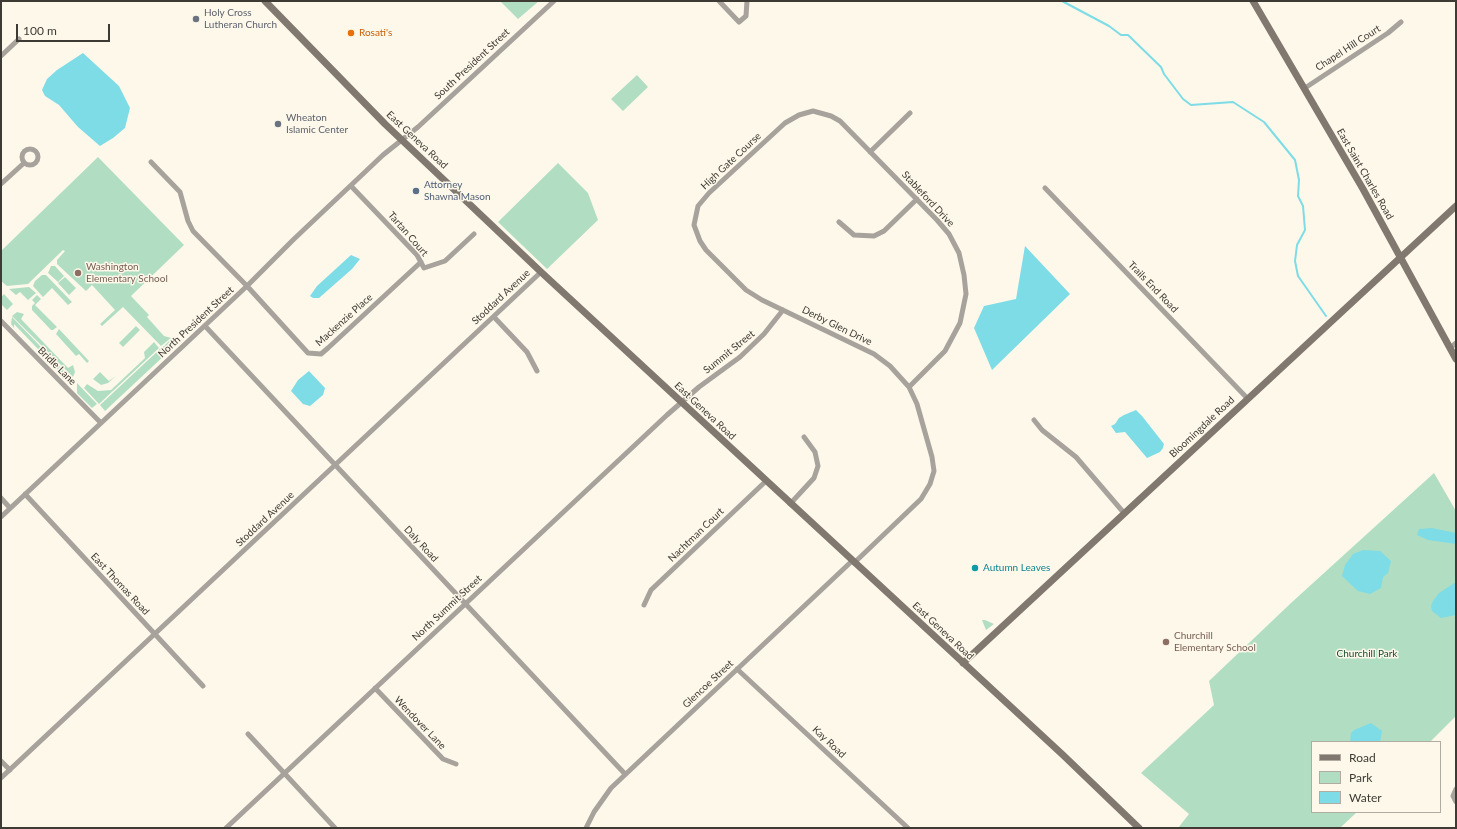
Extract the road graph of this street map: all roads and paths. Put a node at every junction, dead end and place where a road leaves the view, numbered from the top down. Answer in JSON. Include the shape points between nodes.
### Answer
{"nodes":[{"id":1,"x":264,"y":1,"type":"edge"},
{"id":2,"x":554,"y":1,"type":"edge"},
{"id":3,"x":719,"y":1,"type":"edge"},
{"id":4,"x":747,"y":1,"type":"edge"},
{"id":5,"x":1253,"y":1,"type":"edge"},
{"id":6,"x":1401,"y":22,"type":"dead end"},
{"id":7,"x":19,"y":39,"type":"dead end"},
{"id":8,"x":1,"y":56,"type":"edge"},
{"id":9,"x":1305,"y":88,"type":"junction"},
{"id":10,"x":910,"y":113,"type":"dead end"},
{"id":11,"x":793,"y":118,"type":"joint"},
{"id":12,"x":402,"y":140,"type":"junction"},
{"id":13,"x":870,"y":152,"type":"junction"},
{"id":14,"x":24,"y":162,"type":"dead end"},
{"id":15,"x":151,"y":162,"type":"dead end"},
{"id":16,"x":1,"y":184,"type":"edge"},
{"id":17,"x":350,"y":186,"type":"junction"},
{"id":18,"x":1046,"y":188,"type":"dead end"},
{"id":19,"x":917,"y":199,"type":"junction"},
{"id":20,"x":1456,"y":206,"type":"edge"},
{"id":21,"x":840,"y":222,"type":"dead end"},
{"id":22,"x":694,"y":225,"type":"joint"},
{"id":23,"x":474,"y":234,"type":"dead end"},
{"id":24,"x":1401,"y":257,"type":"junction"},
{"id":25,"x":421,"y":262,"type":"junction"},
{"id":26,"x":541,"y":272,"type":"junction"},
{"id":27,"x":247,"y":286,"type":"junction"},
{"id":28,"x":783,"y":310,"type":"junction"},
{"id":29,"x":494,"y":316,"type":"junction"},
{"id":30,"x":1,"y":322,"type":"edge"},
{"id":31,"x":205,"y":326,"type":"junction"},
{"id":32,"x":1453,"y":346,"type":"edge"},
{"id":33,"x":1456,"y":359,"type":"edge"},
{"id":34,"x":537,"y":371,"type":"dead end"},
{"id":35,"x":909,"y":387,"type":"junction"},
{"id":36,"x":1248,"y":399,"type":"junction"},
{"id":37,"x":681,"y":402,"type":"junction"},
{"id":38,"x":1034,"y":420,"type":"dead end"},
{"id":39,"x":100,"y":422,"type":"junction"},
{"id":40,"x":804,"y":438,"type":"dead end"},
{"id":41,"x":335,"y":465,"type":"junction"},
{"id":42,"x":934,"y":471,"type":"joint"},
{"id":43,"x":766,"y":480,"type":"junction"},
{"id":44,"x":25,"y":494,"type":"junction"},
{"id":45,"x":1,"y":498,"type":"edge"},
{"id":46,"x":790,"y":504,"type":"junction"},
{"id":47,"x":10,"y":508,"type":"junction"},
{"id":48,"x":1124,"y":513,"type":"junction"},
{"id":49,"x":1,"y":517,"type":"edge"},
{"id":50,"x":853,"y":562,"type":"junction"},
{"id":51,"x":465,"y":604,"type":"junction"},
{"id":52,"x":644,"y":606,"type":"dead end"},
{"id":53,"x":154,"y":635,"type":"junction"},
{"id":54,"x":963,"y":663,"type":"junction"},
{"id":55,"x":737,"y":669,"type":"junction"},
{"id":56,"x":203,"y":686,"type":"dead end"},
{"id":57,"x":375,"y":688,"type":"junction"},
{"id":58,"x":248,"y":734,"type":"dead end"},
{"id":59,"x":1,"y":761,"type":"edge"},
{"id":60,"x":456,"y":764,"type":"dead end"},
{"id":61,"x":10,"y":770,"type":"junction"},
{"id":62,"x":284,"y":774,"type":"junction"},
{"id":63,"x":625,"y":774,"type":"junction"},
{"id":64,"x":1,"y":778,"type":"edge"},
{"id":65,"x":1456,"y":789,"type":"edge"},
{"id":66,"x":1456,"y":802,"type":"edge"},
{"id":67,"x":226,"y":828,"type":"edge"},
{"id":68,"x":335,"y":828,"type":"edge"},
{"id":69,"x":586,"y":828,"type":"edge"},
{"id":70,"x":908,"y":828,"type":"edge"},
{"id":71,"x":1140,"y":828,"type":"edge"}],
"edges":[{"from":1,"to":12,"type":"main road","name":"East Geneva Road"},
{"from":2,"to":12,"type":"street","name":"South President Street"},
{"from":3,"to":4,"type":"street","via":[[739,22],[746,16]]},
{"from":5,"to":9,"type":"main road","name":"East Saint Charles Road"},
{"from":6,"to":9,"type":"street","name":"Chapel Hill Court"},
{"from":7,"to":8,"type":"street"},
{"from":9,"to":24,"type":"main road","name":"East Saint Charles Road"},
{"from":10,"to":13,"type":"street"},
{"from":11,"to":13,"type":"street","name":"Stableford Drive","via":[[814,111],[831,116],[844,125]]},
{"from":11,"to":22,"type":"street","name":"High Gate Course","via":[[709,193],[698,206]]},
{"from":12,"to":17,"type":"street","name":"North President Street"},
{"from":12,"to":26,"type":"main road","name":"East Geneva Road"},
{"from":13,"to":19,"type":"street","name":"Stableford Drive"},
{"from":14,"to":16,"type":"street"},
{"from":15,"to":27,"type":"street","name":"Mackenzie Place","via":[[180,192],[193,231]]},
{"from":17,"to":25,"type":"street","name":"Tartan Court"},
{"from":17,"to":27,"type":"street","name":"North President Street"},
{"from":18,"to":36,"type":"street","name":"Trails End Road"},
{"from":19,"to":21,"type":"street","via":[[874,236],[854,235]]},
{"from":19,"to":35,"type":"street","name":"Stableford Drive","via":[[943,226],[954,243],[962,264],[966,294],[960,323],[950,344],[939,359]]},
{"from":20,"to":24,"type":"main road","name":"Bloomingdale Road"},
{"from":22,"to":28,"type":"street","name":"Derby Glen Drive","via":[[706,250],[740,285],[754,296]]},
{"from":23,"to":25,"type":"street","name":"Tartan Court","via":[[445,261],[424,268]]},
{"from":24,"to":32,"type":"main road","name":"East Saint Charles Road"},
{"from":24,"to":36,"type":"main road","name":"Bloomingdale Road"},
{"from":25,"to":27,"type":"street","name":"Mackenzie Place","via":[[321,354],[308,353]]},
{"from":26,"to":29,"type":"street","name":"Stoddard Avenue"},
{"from":26,"to":37,"type":"main road","name":"East Geneva Road"},
{"from":27,"to":31,"type":"street","name":"North President Street"},
{"from":28,"to":35,"type":"street","name":"Derby Glen Drive","via":[[874,354],[890,366]]},
{"from":28,"to":37,"type":"street","name":"Summit Street","via":[[764,334],[745,352]]},
{"from":29,"to":34,"type":"street","via":[[527,352]]},
{"from":29,"to":41,"type":"street","name":"Stoddard Avenue"},
{"from":30,"to":39,"type":"street","name":"Bridle Lane"},
{"from":31,"to":39,"type":"street","name":"North President Street"},
{"from":31,"to":41,"type":"street","name":"Daly Road"},
{"from":32,"to":33,"type":"main road","name":"East Saint Charles Road"},
{"from":35,"to":42,"type":"street","name":"Derby Glen Drive","via":[[920,415]]},
{"from":36,"to":48,"type":"main road","name":"Bloomingdale Road"},
{"from":37,"to":43,"type":"main road","name":"East Geneva Road"},
{"from":37,"to":51,"type":"street","name":"North Summit Street"},
{"from":38,"to":48,"type":"street","via":[[1042,430],[1076,457]]},
{"from":39,"to":44,"type":"street","name":"North President Street"},
{"from":40,"to":46,"type":"street","via":[[815,452],[818,466],[814,478]]},
{"from":41,"to":51,"type":"street","name":"Daly Road"},
{"from":41,"to":53,"type":"street","name":"Stoddard Avenue"},
{"from":42,"to":50,"type":"street","name":"Glencoe Street","via":[[928,489],[921,499]]},
{"from":43,"to":46,"type":"main road","name":"East Geneva Road"},
{"from":43,"to":52,"type":"street","name":"Nachtman Court","via":[[651,590]]},
{"from":44,"to":47,"type":"street","name":"North President Street"},
{"from":44,"to":53,"type":"street","name":"East Thomas Road"},
{"from":45,"to":47,"type":"street"},
{"from":46,"to":50,"type":"main road","name":"East Geneva Road"},
{"from":47,"to":49,"type":"street","name":"North President Street"},
{"from":48,"to":54,"type":"main road","name":"Bloomingdale Road"},
{"from":50,"to":54,"type":"main road","name":"East Geneva Road"},
{"from":50,"to":55,"type":"street","name":"Glencoe Street"},
{"from":51,"to":57,"type":"street","name":"North Summit Street"},
{"from":51,"to":63,"type":"street","name":"Daly Road"},
{"from":53,"to":56,"type":"street","name":"East Thomas Road"},
{"from":53,"to":61,"type":"street","name":"Stoddard Avenue"},
{"from":54,"to":71,"type":"main road","name":"East Geneva Road"},
{"from":55,"to":63,"type":"street","name":"Glencoe Street"},
{"from":55,"to":70,"type":"street","name":"Kay Road"},
{"from":57,"to":60,"type":"street","name":"Wendover Lane","via":[[443,760]]},
{"from":57,"to":62,"type":"street","name":"North Summit Street"},
{"from":58,"to":62,"type":"street"},
{"from":59,"to":61,"type":"street"},
{"from":61,"to":64,"type":"street","name":"Stoddard Avenue"},
{"from":62,"to":67,"type":"street","name":"North Summit Street"},
{"from":62,"to":68,"type":"street"},
{"from":63,"to":69,"type":"street","name":"Glencoe Street","via":[[599,802]]},
{"from":65,"to":66,"type":"street","via":[[1453,796]]}]}
